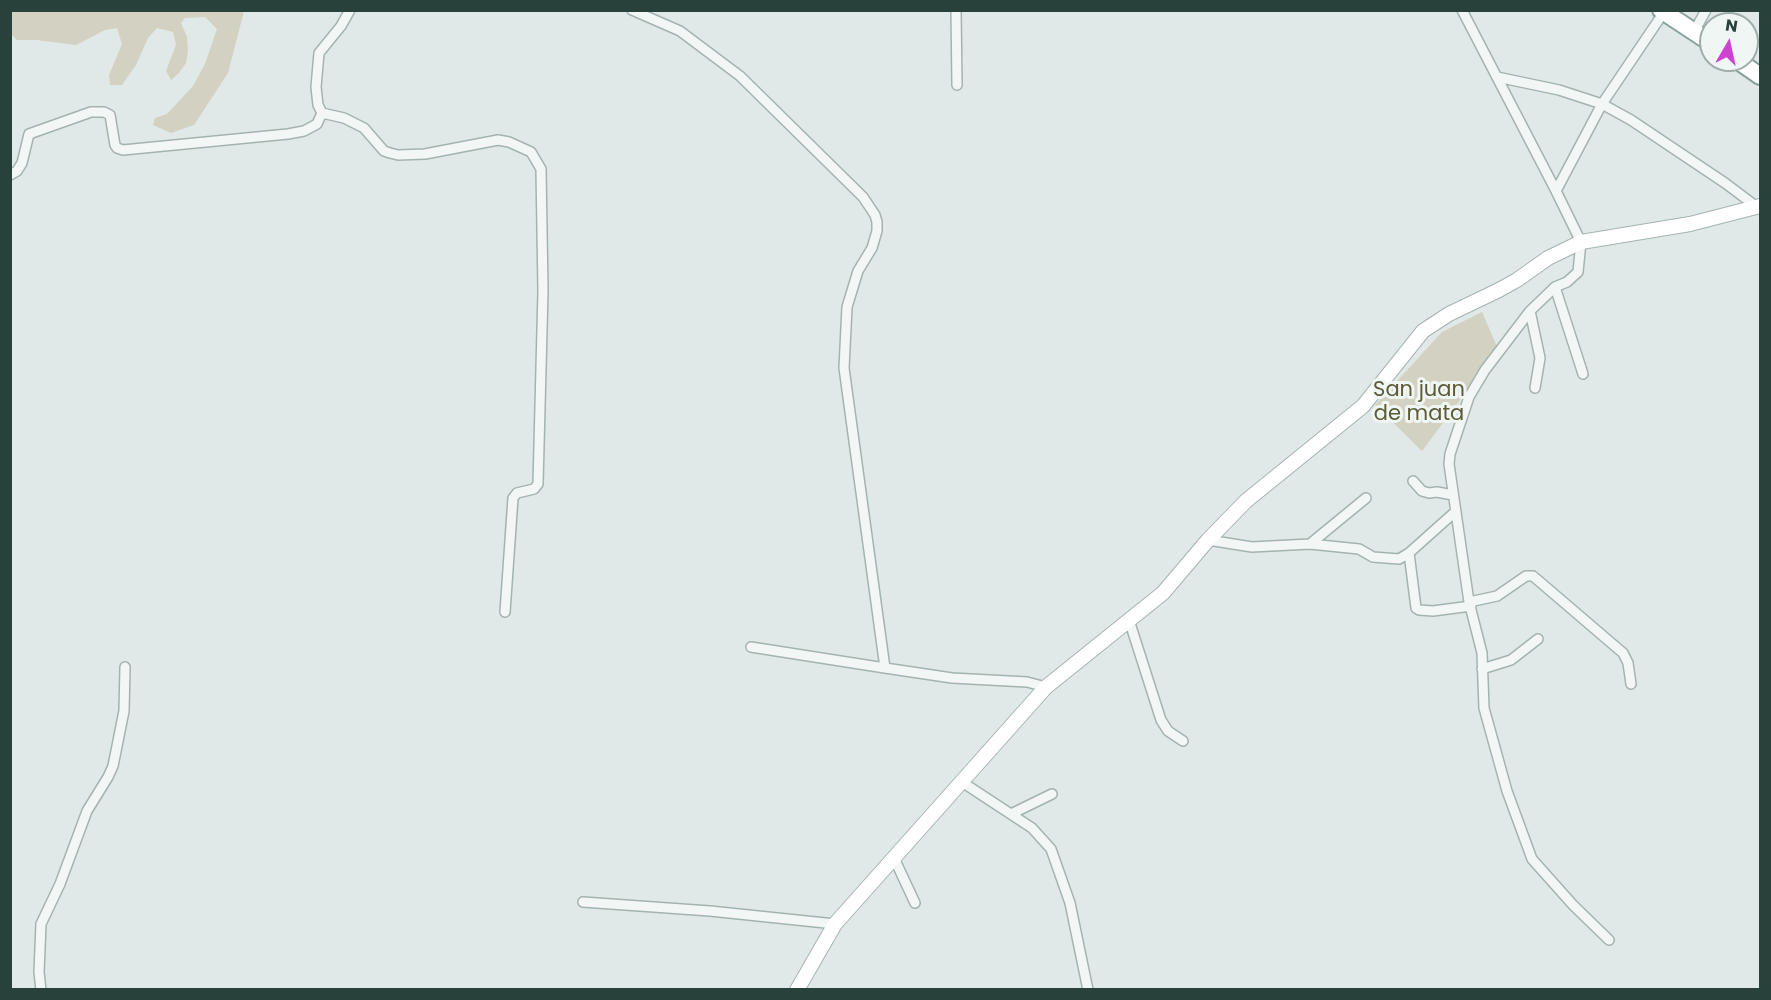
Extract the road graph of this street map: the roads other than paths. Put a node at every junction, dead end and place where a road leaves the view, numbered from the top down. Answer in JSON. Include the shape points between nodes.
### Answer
{"nodes":[{"id":1,"x":350,"y":10,"type":"edge"},
{"id":2,"x":632,"y":10,"type":"edge"},
{"id":3,"x":956,"y":10,"type":"edge"},
{"id":4,"x":1462,"y":10,"type":"edge"},
{"id":5,"x":1706,"y":10,"type":"edge"},
{"id":6,"x":1663,"y":11,"type":"edge"},
{"id":7,"x":1694,"y":32,"type":"junction"},
{"id":8,"x":1699,"y":35,"type":"edge"},
{"id":9,"x":1497,"y":77,"type":"junction"},
{"id":10,"x":957,"y":85,"type":"dead end"},
{"id":11,"x":1602,"y":104,"type":"junction"},
{"id":12,"x":322,"y":114,"type":"junction"},
{"id":13,"x":10,"y":175,"type":"edge"},
{"id":14,"x":1556,"y":191,"type":"junction"},
{"id":15,"x":1759,"y":206,"type":"edge"},
{"id":16,"x":1581,"y":242,"type":"junction"},
{"id":17,"x":1555,"y":287,"type":"junction"},
{"id":18,"x":1530,"y":311,"type":"junction"},
{"id":19,"x":1583,"y":374,"type":"dead end"},
{"id":20,"x":1535,"y":388,"type":"dead end"},
{"id":21,"x":1413,"y":481,"type":"dead end"},
{"id":22,"x":1453,"y":495,"type":"junction"},
{"id":23,"x":1366,"y":498,"type":"dead end"},
{"id":24,"x":1456,"y":511,"type":"junction"},
{"id":25,"x":1209,"y":540,"type":"junction"},
{"id":26,"x":1310,"y":544,"type":"junction"},
{"id":27,"x":1409,"y":553,"type":"junction"},
{"id":28,"x":1470,"y":604,"type":"junction"},
{"id":29,"x":505,"y":612,"type":"dead end"},
{"id":30,"x":1129,"y":620,"type":"junction"},
{"id":31,"x":1539,"y":639,"type":"dead end"},
{"id":32,"x":751,"y":647,"type":"dead end"},
{"id":33,"x":125,"y":666,"type":"dead end"},
{"id":34,"x":885,"y":668,"type":"junction"},
{"id":35,"x":1482,"y":669,"type":"junction"},
{"id":36,"x":1631,"y":684,"type":"dead end"},
{"id":37,"x":1046,"y":687,"type":"junction"},
{"id":38,"x":1183,"y":741,"type":"dead end"},
{"id":39,"x":962,"y":782,"type":"junction"},
{"id":40,"x":1052,"y":794,"type":"dead end"},
{"id":41,"x":1011,"y":814,"type":"junction"},
{"id":42,"x":894,"y":858,"type":"junction"},
{"id":43,"x":583,"y":902,"type":"dead end"},
{"id":44,"x":915,"y":903,"type":"dead end"},
{"id":45,"x":835,"y":924,"type":"junction"},
{"id":46,"x":1609,"y":940,"type":"dead end"},
{"id":47,"x":41,"y":990,"type":"edge"},
{"id":48,"x":797,"y":990,"type":"edge"},
{"id":49,"x":1088,"y":990,"type":"edge"}],
"edges":[{"from":1,"to":12,"type":"street","via":[[319,53],[316,87]]},
{"from":2,"to":34,"type":"street","via":[[680,32],[740,76],[864,197],[875,215],[877,231],[872,248],[858,271],[847,307],[844,368]]},
{"from":3,"to":10,"type":"street"},
{"from":4,"to":9,"type":"street"},
{"from":5,"to":7,"type":"street"},
{"from":6,"to":7,"type":"highway"},
{"from":6,"to":11,"type":"street"},
{"from":7,"to":8,"type":"highway"},
{"from":9,"to":11,"type":"street","via":[[1549,87]]},
{"from":9,"to":14,"type":"street"},
{"from":11,"to":14,"type":"street"},
{"from":11,"to":15,"type":"street"},
{"from":12,"to":13,"type":"street","via":[[316,124],[288,134],[123,150],[115,145],[110,115],[91,112],[29,134],[22,163]]},
{"from":12,"to":29,"type":"street","via":[[344,118],[364,128],[390,153],[425,154],[498,140],[531,152],[541,169],[543,291],[538,484],[513,498]]},
{"from":14,"to":16,"type":"street"},
{"from":15,"to":16,"type":"street","via":[[1690,224]]},
{"from":16,"to":17,"type":"street","via":[[1578,272]]},
{"from":16,"to":25,"type":"street","via":[[1423,331],[1363,406],[1246,501]]},
{"from":17,"to":18,"type":"street"},
{"from":17,"to":19,"type":"street"},
{"from":18,"to":20,"type":"street","via":[[1540,358]]},
{"from":18,"to":22,"type":"street","via":[[1469,397],[1450,454]]},
{"from":21,"to":22,"type":"street","via":[[1422,491]]},
{"from":22,"to":24,"type":"street"},
{"from":23,"to":26,"type":"street"},
{"from":24,"to":27,"type":"street"},
{"from":24,"to":28,"type":"street"},
{"from":25,"to":26,"type":"street","via":[[1252,548]]},
{"from":25,"to":30,"type":"street","via":[[1163,593]]},
{"from":26,"to":27,"type":"street","via":[[1359,549],[1373,557],[1394,559]]},
{"from":27,"to":28,"type":"street","via":[[1416,608],[1433,611]]},
{"from":28,"to":35,"type":"street"},
{"from":28,"to":36,"type":"street","via":[[1497,596],[1533,576],[1623,653]]},
{"from":30,"to":37,"type":"street"},
{"from":30,"to":38,"type":"street","via":[[1161,720],[1168,731]]},
{"from":31,"to":35,"type":"street","via":[[1511,660]]},
{"from":32,"to":34,"type":"street"},
{"from":33,"to":47,"type":"street","via":[[124,711],[113,766],[87,811],[41,924]]},
{"from":34,"to":37,"type":"street"},
{"from":35,"to":46,"type":"street","via":[[1487,720],[1529,854]]},
{"from":37,"to":39,"type":"street"},
{"from":39,"to":41,"type":"street"},
{"from":39,"to":42,"type":"street"},
{"from":40,"to":41,"type":"street"},
{"from":41,"to":49,"type":"street","via":[[1043,838],[1057,862],[1075,921]]},
{"from":42,"to":44,"type":"street"},
{"from":42,"to":45,"type":"street"},
{"from":43,"to":45,"type":"street"},
{"from":45,"to":48,"type":"street"}]}
